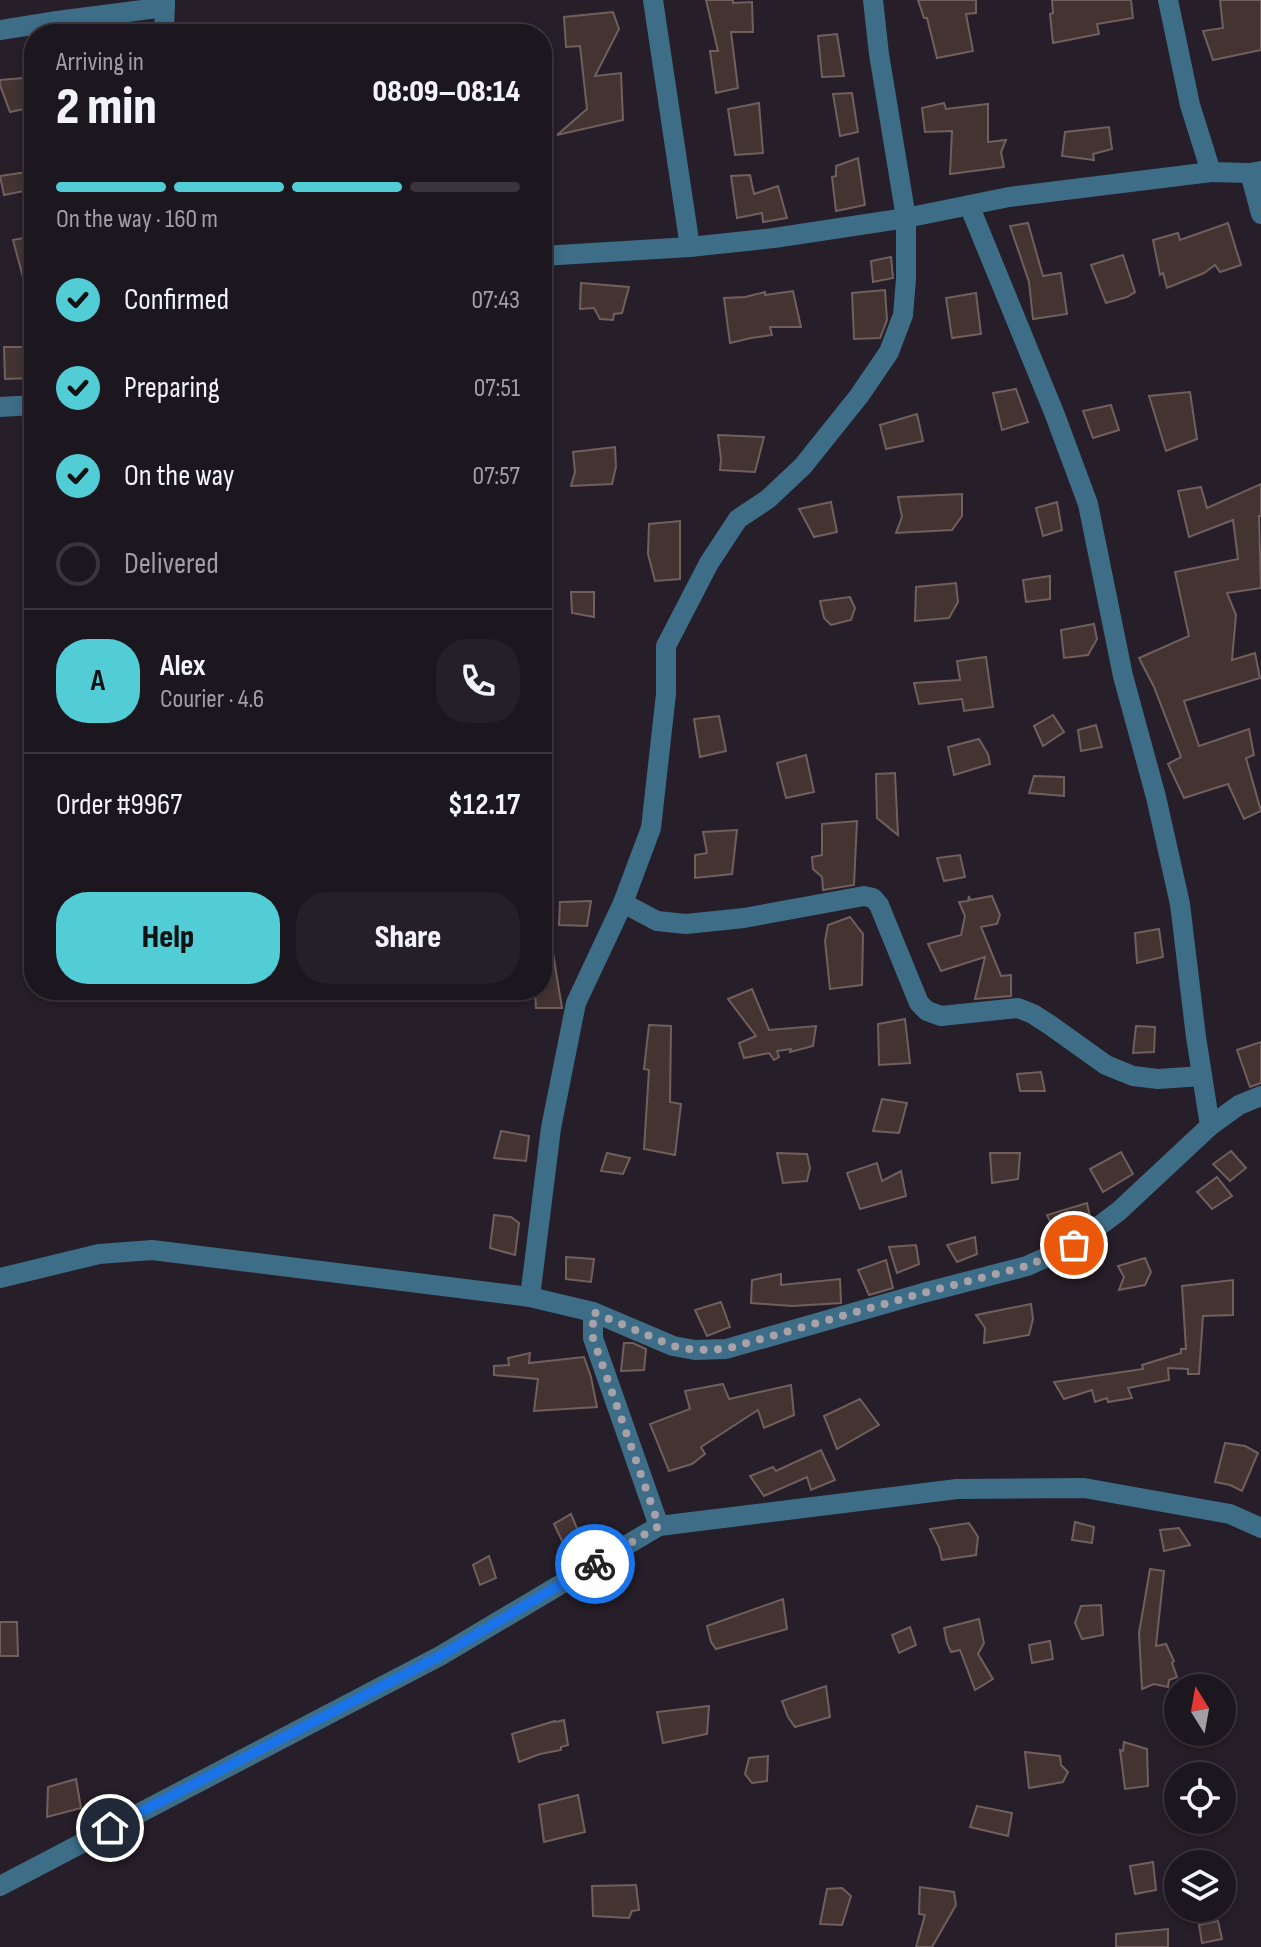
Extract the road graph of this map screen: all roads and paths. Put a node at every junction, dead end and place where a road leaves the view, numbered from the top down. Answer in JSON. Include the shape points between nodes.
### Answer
{"nodes":[{"id":1,"x":653,"y":0,"type":"edge"},
{"id":2,"x":873,"y":0,"type":"edge"},
{"id":3,"x":1168,"y":0,"type":"edge"},
{"id":4,"x":165,"y":3,"type":"edge"},
{"id":5,"x":37,"y":24,"type":"edge"},
{"id":6,"x":164,"y":24,"type":"edge"},
{"id":7,"x":24,"y":26,"type":"edge"},
{"id":8,"x":0,"y":30,"type":"edge"},
{"id":9,"x":1211,"y":172,"type":"junction"},
{"id":10,"x":1256,"y":172,"type":"edge"},
{"id":11,"x":969,"y":205,"type":"junction"},
{"id":12,"x":1261,"y":214,"type":"edge"},
{"id":13,"x":906,"y":218,"type":"junction"},
{"id":14,"x":690,"y":247,"type":"junction"},
{"id":15,"x":552,"y":255,"type":"edge"},
{"id":16,"x":24,"y":406,"type":"edge"},
{"id":17,"x":0,"y":407,"type":"edge"},
{"id":18,"x":623,"y":903,"type":"junction"},
{"id":19,"x":1202,"y":1076,"type":"junction"},
{"id":20,"x":1261,"y":1096,"type":"edge"},
{"id":21,"x":1210,"y":1126,"type":"junction"},
{"id":22,"x":0,"y":1278,"type":"edge"},
{"id":23,"x":530,"y":1297,"type":"junction"},
{"id":24,"x":593,"y":1312,"type":"junction"},
{"id":25,"x":659,"y":1526,"type":"junction"},
{"id":26,"x":1261,"y":1528,"type":"edge"},
{"id":27,"x":0,"y":1886,"type":"edge"}],
"edges":[{"from":1,"to":14,"type":"street"},
{"from":2,"to":13,"type":"street"},
{"from":3,"to":9,"type":"street","via":[[1190,105]]},
{"from":4,"to":5,"type":"street"},
{"from":4,"to":6,"type":"street"},
{"from":7,"to":8,"type":"street"},
{"from":9,"to":10,"type":"street"},
{"from":9,"to":11,"type":"street"},
{"from":10,"to":12,"type":"street"},
{"from":11,"to":13,"type":"street"},
{"from":11,"to":19,"type":"street","via":[[1088,504],[1123,676],[1180,904]]},
{"from":13,"to":14,"type":"street"},
{"from":13,"to":18,"type":"street","via":[[903,315],[889,352],[803,466],[738,519],[666,646],[651,828]]},
{"from":14,"to":15,"type":"street"},
{"from":16,"to":17,"type":"street"},
{"from":18,"to":19,"type":"street","via":[[657,921],[686,924],[873,898],[927,1011],[941,1016],[1018,1008],[1106,1065],[1133,1076]]},
{"from":18,"to":23,"type":"street","via":[[576,1003],[551,1128]]},
{"from":19,"to":21,"type":"street"},
{"from":20,"to":21,"type":"street"},
{"from":21,"to":24,"type":"street","via":[[1119,1211],[1074,1245],[1027,1266],[726,1349],[673,1346]]},
{"from":22,"to":23,"type":"street","via":[[99,1254],[152,1250]]},
{"from":23,"to":24,"type":"street"},
{"from":24,"to":25,"type":"street","via":[[593,1338]]},
{"from":25,"to":26,"type":"street","via":[[957,1489],[1084,1488],[1230,1514]]},
{"from":25,"to":27,"type":"street","via":[[440,1656]]}]}
